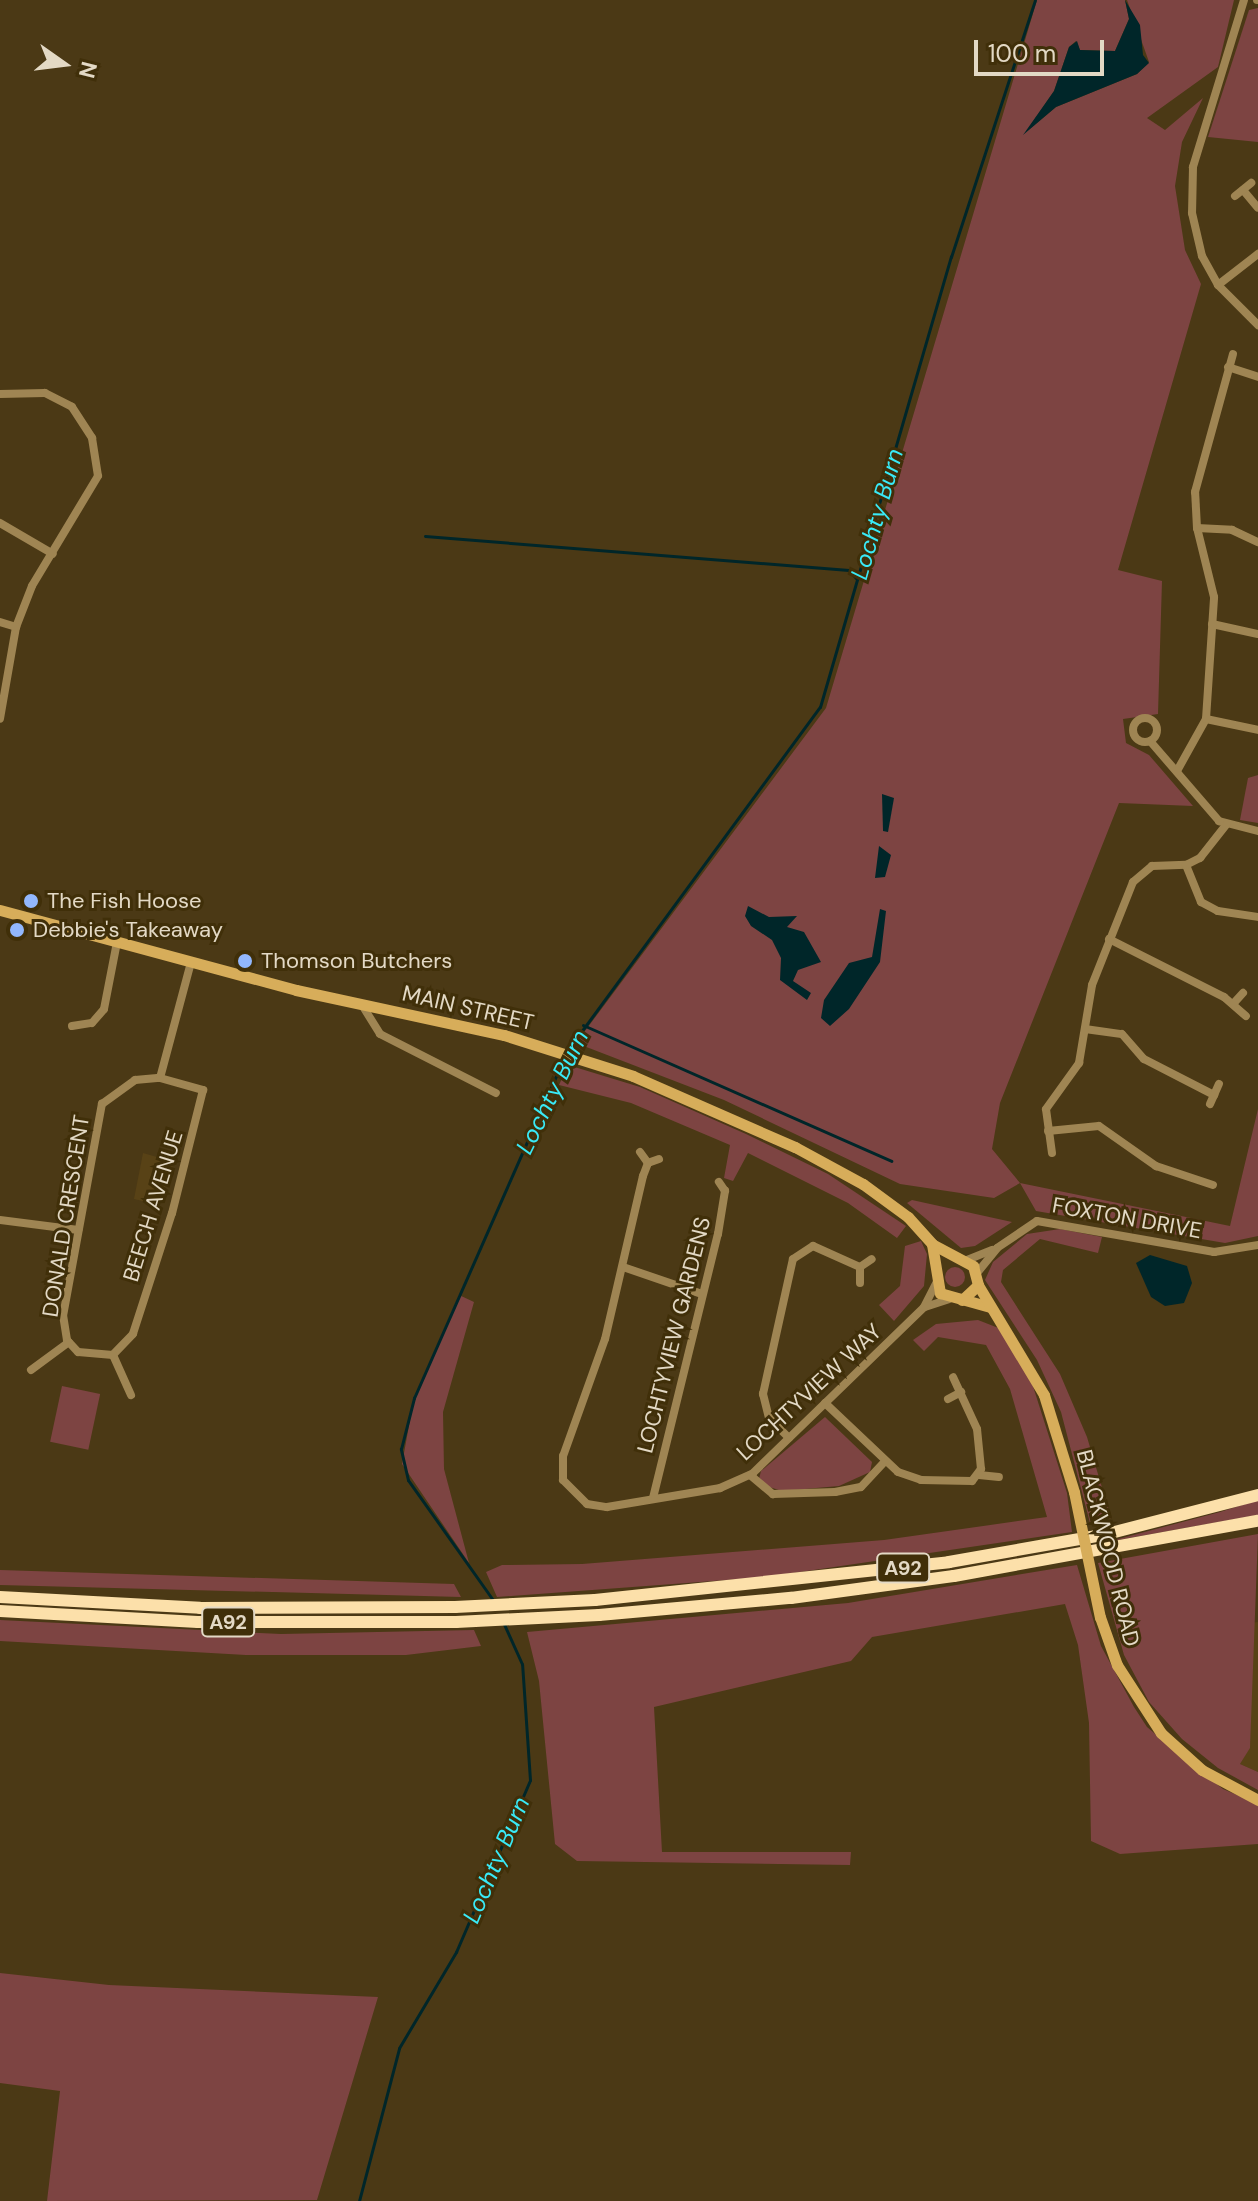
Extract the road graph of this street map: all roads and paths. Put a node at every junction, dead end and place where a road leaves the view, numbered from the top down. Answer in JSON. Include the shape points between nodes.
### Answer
{"nodes":[{"id":1,"x":1244,"y":0,"type":"edge"},
{"id":2,"x":1251,"y":183,"type":"dead end"},
{"id":3,"x":1258,"y":208,"type":"edge"},
{"id":4,"x":1258,"y":254,"type":"edge"},
{"id":5,"x":1218,"y":285,"type":"junction"},
{"id":6,"x":1258,"y":325,"type":"edge"},
{"id":7,"x":1233,"y":354,"type":"dead end"},
{"id":8,"x":1228,"y":367,"type":"junction"},
{"id":9,"x":1258,"y":377,"type":"edge"},
{"id":10,"x":0,"y":394,"type":"edge"},
{"id":11,"x":0,"y":523,"type":"edge"},
{"id":12,"x":1197,"y":528,"type":"junction"},
{"id":13,"x":1258,"y":542,"type":"edge"},
{"id":14,"x":53,"y":554,"type":"junction"},
{"id":15,"x":0,"y":622,"type":"edge"},
{"id":16,"x":1212,"y":624,"type":"junction"},
{"id":17,"x":16,"y":627,"type":"junction"},
{"id":18,"x":1258,"y":634,"type":"edge"},
{"id":19,"x":0,"y":719,"type":"edge"},
{"id":20,"x":1206,"y":719,"type":"junction"},
{"id":21,"x":1258,"y":730,"type":"edge"},
{"id":22,"x":1150,"y":741,"type":"dead end"},
{"id":23,"x":1177,"y":771,"type":"junction"},
{"id":24,"x":1226,"y":825,"type":"junction"},
{"id":25,"x":1258,"y":831,"type":"edge"},
{"id":26,"x":1186,"y":865,"type":"junction"},
{"id":27,"x":0,"y":910,"type":"edge"},
{"id":28,"x":1258,"y":917,"type":"edge"},
{"id":29,"x":1109,"y":939,"type":"junction"},
{"id":30,"x":117,"y":942,"type":"junction"},
{"id":31,"x":191,"y":962,"type":"junction"},
{"id":32,"x":1243,"y":993,"type":"dead end"},
{"id":33,"x":1233,"y":1004,"type":"junction"},
{"id":34,"x":362,"y":1005,"type":"junction"},
{"id":35,"x":1246,"y":1016,"type":"dead end"},
{"id":36,"x":72,"y":1026,"type":"dead end"},
{"id":37,"x":1085,"y":1029,"type":"junction"},
{"id":38,"x":160,"y":1078,"type":"junction"},
{"id":39,"x":1219,"y":1084,"type":"dead end"},
{"id":40,"x":496,"y":1093,"type":"dead end"},
{"id":41,"x":1048,"y":1131,"type":"junction"},
{"id":42,"x":640,"y":1152,"type":"dead end"},
{"id":43,"x":1052,"y":1153,"type":"dead end"},
{"id":44,"x":659,"y":1159,"type":"dead end"},
{"id":45,"x":648,"y":1163,"type":"junction"},
{"id":46,"x":719,"y":1182,"type":"dead end"},
{"id":47,"x":1213,"y":1185,"type":"dead end"},
{"id":48,"x":736,"y":1189,"type":"dead end"},
{"id":49,"x":725,"y":1191,"type":"junction"},
{"id":50,"x":0,"y":1220,"type":"edge"},
{"id":51,"x":78,"y":1230,"type":"junction"},
{"id":52,"x":932,"y":1244,"type":"junction"},
{"id":53,"x":1258,"y":1245,"type":"edge"},
{"id":54,"x":997,"y":1248,"type":"junction"},
{"id":55,"x":872,"y":1259,"type":"dead end"},
{"id":56,"x":962,"y":1259,"type":"junction"},
{"id":57,"x":623,"y":1267,"type":"junction"},
{"id":58,"x":860,"y":1267,"type":"junction"},
{"id":59,"x":978,"y":1279,"type":"junction"},
{"id":60,"x":936,"y":1280,"type":"junction"},
{"id":61,"x":860,"y":1283,"type":"dead end"},
{"id":62,"x":702,"y":1294,"type":"junction"},
{"id":63,"x":949,"y":1299,"type":"junction"},
{"id":64,"x":962,"y":1300,"type":"junction"},
{"id":65,"x":924,"y":1307,"type":"junction"},
{"id":66,"x":990,"y":1307,"type":"junction"},
{"id":67,"x":69,"y":1342,"type":"junction"},
{"id":68,"x":113,"y":1355,"type":"junction"},
{"id":69,"x":31,"y":1370,"type":"dead end"},
{"id":70,"x":953,"y":1377,"type":"dead end"},
{"id":71,"x":961,"y":1392,"type":"junction"},
{"id":72,"x":131,"y":1395,"type":"dead end"},
{"id":73,"x":948,"y":1399,"type":"dead end"},
{"id":74,"x":825,"y":1403,"type":"junction"},
{"id":75,"x":789,"y":1438,"type":"junction"},
{"id":76,"x":884,"y":1462,"type":"junction"},
{"id":77,"x":750,"y":1475,"type":"junction"},
{"id":78,"x":979,"y":1475,"type":"junction"},
{"id":79,"x":999,"y":1477,"type":"dead end"},
{"id":80,"x":1258,"y":1495,"type":"edge"},
{"id":81,"x":653,"y":1498,"type":"junction"},
{"id":82,"x":1258,"y":1521,"type":"edge"},
{"id":83,"x":0,"y":1597,"type":"edge"},
{"id":84,"x":0,"y":1611,"type":"edge"},
{"id":85,"x":1258,"y":1800,"type":"edge"}],
"edges":[{"from":1,"to":5,"type":"street","via":[[1192,180],[1196,238]]},
{"from":2,"to":3,"type":"street","via":[[1239,193]]},
{"from":4,"to":5,"type":"street"},
{"from":5,"to":6,"type":"street"},
{"from":7,"to":8,"type":"street"},
{"from":8,"to":9,"type":"street"},
{"from":8,"to":12,"type":"street","via":[[1197,477]]},
{"from":10,"to":14,"type":"street","via":[[22,391],[60,398],[84,420],[92,438],[98,476]]},
{"from":11,"to":14,"type":"street"},
{"from":12,"to":13,"type":"street","via":[[1232,530]]},
{"from":12,"to":16,"type":"street","via":[[1212,583]]},
{"from":14,"to":17,"type":"street","via":[[32,586]]},
{"from":15,"to":17,"type":"street"},
{"from":16,"to":18,"type":"street"},
{"from":16,"to":20,"type":"street"},
{"from":17,"to":19,"type":"street"},
{"from":20,"to":21,"type":"street"},
{"from":20,"to":23,"type":"street"},
{"from":22,"to":23,"type":"street"},
{"from":23,"to":24,"type":"street"},
{"from":24,"to":25,"type":"street"},
{"from":24,"to":26,"type":"street","via":[[1208,853]]},
{"from":26,"to":28,"type":"street","via":[[1201,902],[1218,911]]},
{"from":26,"to":29,"type":"street","via":[[1152,866],[1141,873]]},
{"from":27,"to":30,"type":"main road","name":"MAIN STREET"},
{"from":29,"to":33,"type":"street"},
{"from":29,"to":37,"type":"street","via":[[1092,985]]},
{"from":30,"to":31,"type":"main road","name":"MAIN STREET"},
{"from":30,"to":36,"type":"street","via":[[104,1009],[92,1023]]},
{"from":31,"to":34,"type":"main road","name":"MAIN STREET"},
{"from":31,"to":38,"type":"street"},
{"from":32,"to":33,"type":"street"},
{"from":33,"to":35,"type":"street"},
{"from":34,"to":40,"type":"street","via":[[380,1034]]},
{"from":34,"to":52,"type":"main road","name":"MAIN STREET","via":[[581,1057],[832,1165],[908,1217]]},
{"from":37,"to":39,"type":"street","via":[[1122,1034],[1144,1059],[1212,1099]]},
{"from":37,"to":41,"type":"street","via":[[1079,1063],[1046,1109]]},
{"from":38,"to":51,"type":"street","name":"DONALD CRESCENT","via":[[135,1080],[102,1104]]},
{"from":38,"to":68,"type":"street","name":"BEECH AVENUE","via":[[196,1084],[204,1099],[133,1334]]},
{"from":41,"to":43,"type":"street"},
{"from":41,"to":47,"type":"street","via":[[1099,1126],[1156,1166]]},
{"from":42,"to":45,"type":"street"},
{"from":44,"to":45,"type":"street"},
{"from":45,"to":57,"type":"street","name":"LOCHTYVIEW WAY"},
{"from":46,"to":49,"type":"street","name":"LOCHTYVIEW GARDENS"},
{"from":48,"to":49,"type":"street"},
{"from":49,"to":62,"type":"street","name":"LOCHTYVIEW GARDENS"},
{"from":50,"to":51,"type":"street"},
{"from":51,"to":67,"type":"street","name":"DONALD CRESCENT","via":[[63,1316]]},
{"from":52,"to":56,"type":"main road","name":"MAIN STREET"},
{"from":52,"to":60,"type":"main road"},
{"from":53,"to":54,"type":"street","name":"FOXTON DRIVE","via":[[1199,1250],[1047,1220],[1029,1224]]},
{"from":54,"to":56,"type":"street","name":"FOXTON DRIVE"},
{"from":54,"to":59,"type":"street","name":"FOXTON DRIVE"},
{"from":55,"to":58,"type":"street"},
{"from":56,"to":59,"type":"main road"},
{"from":56,"to":60,"type":"main road","via":[[941,1265]]},
{"from":57,"to":62,"type":"street"},
{"from":57,"to":81,"type":"street","name":"LOCHTYVIEW WAY","via":[[587,1399],[561,1469],[570,1492],[595,1507]]},
{"from":58,"to":61,"type":"street"},
{"from":58,"to":75,"type":"street","via":[[813,1246],[793,1259],[763,1394],[769,1418]]},
{"from":59,"to":64,"type":"main road"},
{"from":59,"to":66,"type":"main road","name":"BLACKWOOD ROAD"},
{"from":60,"to":63,"type":"main road"},
{"from":60,"to":65,"type":"street","name":"LOCHTYVIEW WAY"},
{"from":62,"to":81,"type":"street","name":"LOCHTYVIEW GARDENS"},
{"from":63,"to":64,"type":"main road"},
{"from":63,"to":65,"type":"street","name":"LOCHTYVIEW WAY"},
{"from":64,"to":66,"type":"main road"},
{"from":65,"to":74,"type":"street","name":"LOCHTYVIEW WAY"},
{"from":66,"to":85,"type":"main road","name":"BLACKWOOD ROAD","bridge":true,"via":[[1044,1395],[1117,1665],[1161,1733],[1202,1770]]},
{"from":67,"to":68,"type":"street","name":"DONALD CRESCENT","via":[[78,1352]]},
{"from":67,"to":69,"type":"street"},
{"from":68,"to":72,"type":"street"},
{"from":70,"to":71,"type":"street"},
{"from":71,"to":73,"type":"street"},
{"from":71,"to":78,"type":"street","via":[[977,1429]]},
{"from":74,"to":75,"type":"street","name":"LOCHTYVIEW WAY"},
{"from":74,"to":76,"type":"street"},
{"from":75,"to":77,"type":"street","name":"LOCHTYVIEW WAY"},
{"from":76,"to":77,"type":"street","via":[[861,1487],[835,1492],[773,1494]]},
{"from":76,"to":78,"type":"street","via":[[921,1480],[972,1481]]},
{"from":77,"to":81,"type":"street","name":"LOCHTYVIEW WAY","via":[[720,1488]]},
{"from":78,"to":79,"type":"street"},
{"from":80,"to":83,"type":"highway","number":"A92","via":[[1107,1534],[949,1562],[790,1583],[543,1604],[200,1608]]},
{"from":82,"to":84,"type":"highway","number":"A92","via":[[845,1592],[543,1618],[198,1622]]}]}
